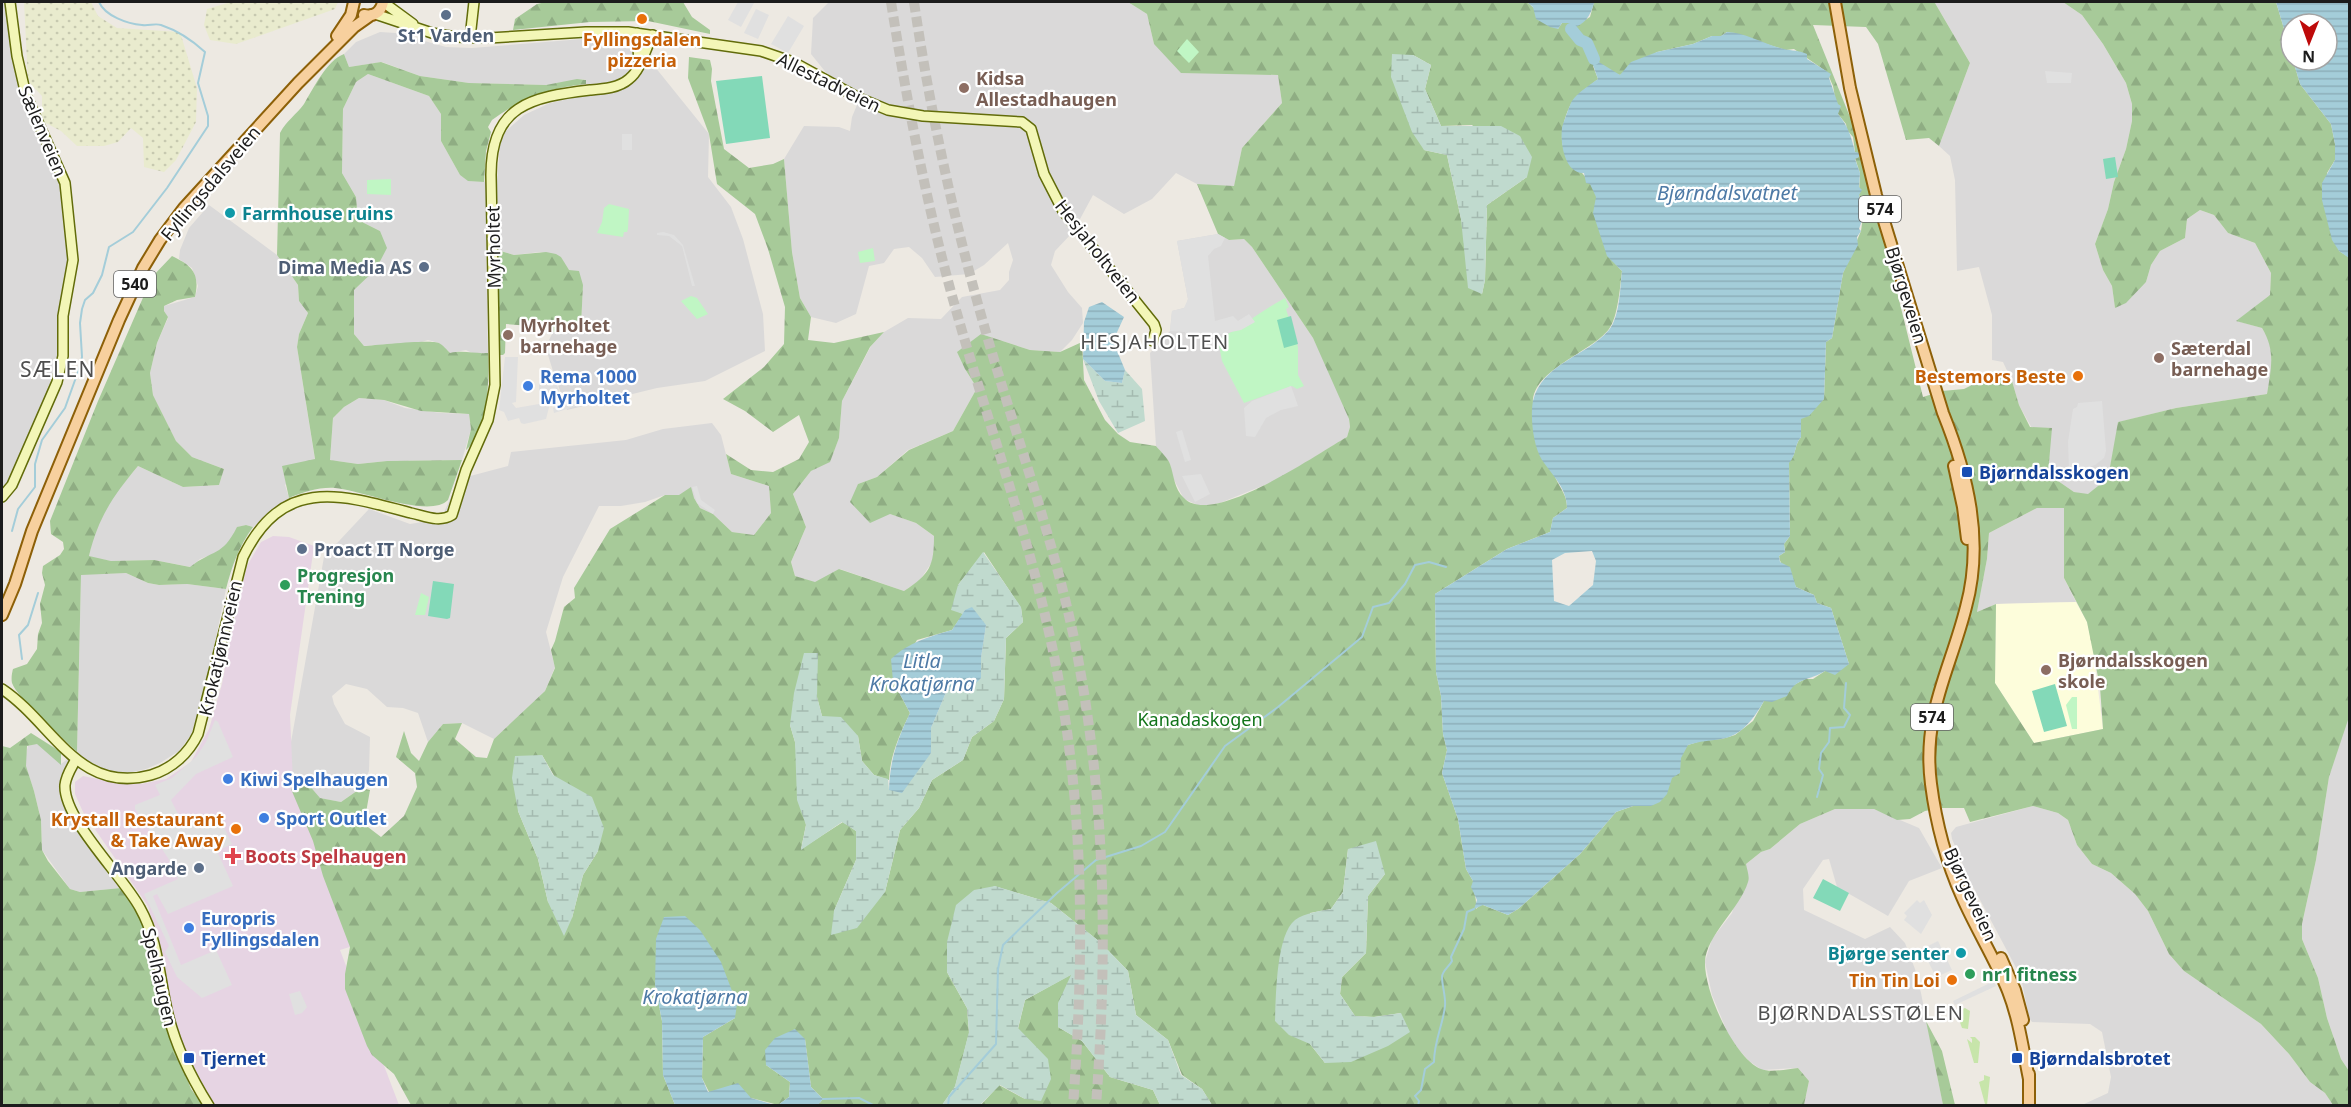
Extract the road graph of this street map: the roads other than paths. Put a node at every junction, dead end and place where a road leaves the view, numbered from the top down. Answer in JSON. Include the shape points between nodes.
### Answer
{"nodes":[{"id":1,"x":10,"y":2,"type":"edge"},
{"id":2,"x":354,"y":2,"type":"edge"},
{"id":3,"x":383,"y":2,"type":"edge"},
{"id":4,"x":474,"y":2,"type":"edge"},
{"id":5,"x":1835,"y":2,"type":"edge"},
{"id":6,"x":373,"y":15,"type":"junction"},
{"id":7,"x":418,"y":27,"type":"junction"},
{"id":8,"x":637,"y":33,"type":"junction"},
{"id":9,"x":653,"y":35,"type":"junction"},
{"id":10,"x":470,"y":38,"type":"junction"},
{"id":11,"x":327,"y":52,"type":"junction"},
{"id":12,"x":639,"y":67,"type":"junction"},
{"id":13,"x":1028,"y":126,"type":"joint"},
{"id":14,"x":1153,"y":341,"type":"dead end"},
{"id":15,"x":2,"y":496,"type":"edge"},
{"id":16,"x":449,"y":517,"type":"joint"},
{"id":17,"x":20,"y":563,"type":"junction"},
{"id":18,"x":2,"y":602,"type":"edge"},
{"id":19,"x":2,"y":615,"type":"edge"},
{"id":20,"x":2,"y":682,"type":"edge"},
{"id":21,"x":5,"y":691,"type":"edge"},
{"id":22,"x":76,"y":759,"type":"junction"},
{"id":23,"x":209,"y":1106,"type":"edge"},
{"id":24,"x":2029,"y":1106,"type":"edge"}],
"edges":[{"from":1,"to":15,"type":"main road","name":"Sælenveien","via":[[26,95],[65,183],[73,260],[57,382],[12,485]]},
{"from":2,"to":6,"type":"main road","number":"540","via":[[359,13]]},
{"from":2,"to":11,"type":"main road","name":"Fyllingsdalsveien","number":"540","via":[[351,15]]},
{"from":3,"to":6,"type":"main road","number":"540"},
{"from":3,"to":7,"type":"main road"},
{"from":4,"to":10,"type":"main road"},
{"from":5,"to":24,"type":"main road","name":"Bjørgeveien","number":"574","via":[[1850,88],[1876,195],[1943,413],[1966,526],[1967,575],[1960,624],[1932,715],[1929,758],[1936,813],[1971,900],[2015,990],[2027,1040]]},
{"from":6,"to":7,"type":"main road"},
{"from":6,"to":11,"type":"main road","name":"Fyllingsdalsveien","number":"540"},
{"from":7,"to":10,"type":"main road","via":[[445,36]]},
{"from":8,"to":9,"type":"main road"},
{"from":8,"to":10,"type":"main road"},
{"from":8,"to":12,"type":"main road"},
{"from":9,"to":12,"type":"main road"},
{"from":9,"to":13,"type":"main road","name":"Allestadveien","via":[[770,53],[866,102],[895,112],[1008,120]]},
{"from":11,"to":17,"type":"main road","name":"Fyllingsdalsveien","number":"540","via":[[184,208],[148,259],[119,320]]},
{"from":12,"to":16,"type":"main road","name":"Myrholtet","via":[[622,84],[554,94],[530,102],[511,116],[496,137],[491,167],[494,394],[455,511]]},
{"from":13,"to":14,"type":"main road","name":"Hesjaholtveien","via":[[1035,136],[1054,197],[1154,324]]},
{"from":16,"to":22,"type":"main road","name":"Krokatjønnveien","via":[[434,518],[344,496],[313,497],[286,507],[258,530],[243,557],[203,722],[189,749],[168,768],[128,779],[93,771]]},
{"from":17,"to":18,"type":"main road","name":"Fyllingsdalsveien","number":"540"},
{"from":17,"to":19,"type":"main road","name":"Fyllingsdalsveien","number":"540"},
{"from":20,"to":21,"type":"main road","name":"Krokatjønnveien"},
{"from":21,"to":22,"type":"main road","name":"Krokatjønnveien"},
{"from":22,"to":23,"type":"main road","name":"Spelhaugen","via":[[65,783],[68,804],[146,919],[176,1044]]}]}
